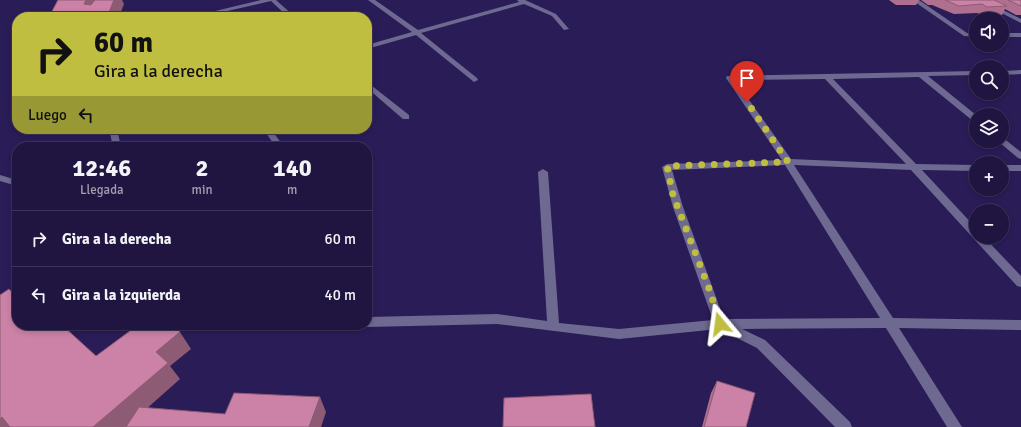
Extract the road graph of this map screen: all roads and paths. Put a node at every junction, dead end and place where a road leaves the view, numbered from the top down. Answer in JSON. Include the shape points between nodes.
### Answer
{"nodes":[{"id":1,"x":269,"y":0,"type":"edge"},
{"id":2,"x":273,"y":0,"type":"edge"},
{"id":3,"x":371,"y":0,"type":"edge"},
{"id":4,"x":915,"y":0,"type":"edge"},
{"id":5,"x":980,"y":0,"type":"edge"},
{"id":6,"x":522,"y":1,"type":"edge"},
{"id":7,"x":215,"y":12,"type":"edge"},
{"id":8,"x":286,"y":12,"type":"edge"},
{"id":9,"x":1021,"y":21,"type":"edge"},
{"id":10,"x":566,"y":29,"type":"dead end"},
{"id":11,"x":417,"y":33,"type":"junction"},
{"id":12,"x":1021,"y":34,"type":"edge"},
{"id":13,"x":969,"y":35,"type":"edge"},
{"id":14,"x":1009,"y":35,"type":"edge"},
{"id":15,"x":372,"y":46,"type":"edge"},
{"id":16,"x":969,"y":73,"type":"edge"},
{"id":17,"x":1009,"y":73,"type":"edge"},
{"id":18,"x":1021,"y":73,"type":"edge"},
{"id":19,"x":920,"y":74,"type":"junction"},
{"id":20,"x":827,"y":77,"type":"junction"},
{"id":21,"x":474,"y":80,"type":"dead end"},
{"id":22,"x":372,"y":88,"type":"edge"},
{"id":23,"x":969,"y":113,"type":"edge"},
{"id":24,"x":406,"y":117,"type":"dead end"},
{"id":25,"x":1009,"y":146,"type":"edge"},
{"id":26,"x":1021,"y":156,"type":"edge"},
{"id":27,"x":788,"y":162,"type":"junction"},
{"id":28,"x":914,"y":167,"type":"junction"},
{"id":29,"x":969,"y":168,"type":"edge"},
{"id":30,"x":1009,"y":168,"type":"edge"},
{"id":31,"x":1021,"y":168,"type":"edge"},
{"id":32,"x":542,"y":172,"type":"dead end"},
{"id":33,"x":0,"y":178,"type":"edge"},
{"id":34,"x":12,"y":182,"type":"edge"},
{"id":35,"x":969,"y":226,"type":"edge"},
{"id":36,"x":984,"y":244,"type":"edge"},
{"id":37,"x":1021,"y":284,"type":"edge"},
{"id":38,"x":372,"y":322,"type":"edge"},
{"id":39,"x":889,"y":323,"type":"junction"},
{"id":40,"x":720,"y":324,"type":"junction"},
{"id":41,"x":1021,"y":325,"type":"edge"},
{"id":42,"x":553,"y":327,"type":"junction"},
{"id":43,"x":845,"y":427,"type":"edge"},
{"id":44,"x":955,"y":427,"type":"edge"}],
"edges":[{"from":1,"to":7,"type":"street"},
{"from":2,"to":8,"type":"street"},
{"from":3,"to":11,"type":"street"},
{"from":4,"to":13,"type":"street"},
{"from":5,"to":9,"type":"street"},
{"from":6,"to":10,"type":"street","via":[[554,15]]},
{"from":6,"to":11,"type":"street"},
{"from":11,"to":15,"type":"street"},
{"from":11,"to":21,"type":"street"},
{"from":12,"to":14,"type":"street"},
{"from":16,"to":19,"type":"street"},
{"from":17,"to":18,"type":"street"},
{"from":19,"to":20,"type":"street"},
{"from":19,"to":23,"type":"street"},
{"from":20,"to":27,"type":"street","via":[[730,78]]},
{"from":20,"to":28,"type":"street"},
{"from":22,"to":24,"type":"street"},
{"from":25,"to":26,"type":"street"},
{"from":27,"to":28,"type":"street"},
{"from":27,"to":39,"type":"street"},
{"from":27,"to":40,"type":"street","via":[[667,166],[673,195]]},
{"from":28,"to":29,"type":"street"},
{"from":28,"to":35,"type":"street"},
{"from":30,"to":31,"type":"street"},
{"from":32,"to":42,"type":"street"},
{"from":33,"to":34,"type":"street"},
{"from":36,"to":37,"type":"street"},
{"from":38,"to":42,"type":"street","via":[[497,319]]},
{"from":39,"to":40,"type":"street"},
{"from":39,"to":41,"type":"street"},
{"from":39,"to":44,"type":"street"},
{"from":40,"to":42,"type":"street","via":[[619,334]]},
{"from":40,"to":43,"type":"street","via":[[761,344]]}]}
